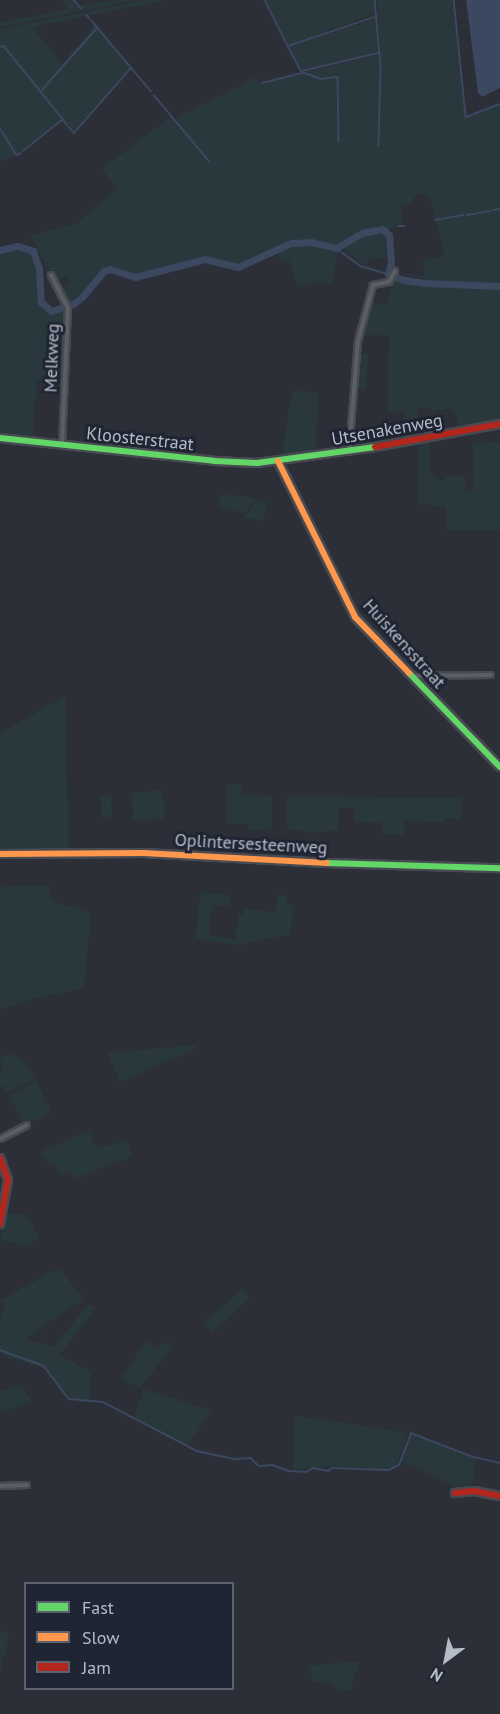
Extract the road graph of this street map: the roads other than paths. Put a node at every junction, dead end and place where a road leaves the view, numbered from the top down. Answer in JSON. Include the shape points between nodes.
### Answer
{"nodes":[{"id":1,"x":395,"y":271,"type":"dead end"},
{"id":2,"x":51,"y":275,"type":"dead end"},
{"id":3,"x":500,"y":424,"type":"edge"},
{"id":4,"x":0,"y":438,"type":"edge"},
{"id":5,"x":62,"y":446,"type":"junction"},
{"id":6,"x":350,"y":452,"type":"junction"},
{"id":7,"x":278,"y":461,"type":"junction"},
{"id":8,"x":490,"y":675,"type":"dead end"},
{"id":9,"x":411,"y":676,"type":"junction"},
{"id":10,"x":500,"y":767,"type":"edge"},
{"id":11,"x":0,"y":854,"type":"edge"},
{"id":12,"x":500,"y":868,"type":"edge"},
{"id":13,"x":27,"y":1125,"type":"dead end"},
{"id":14,"x":0,"y":1139,"type":"edge"},
{"id":15,"x":0,"y":1158,"type":"edge"},
{"id":16,"x":0,"y":1224,"type":"edge"},
{"id":17,"x":27,"y":1485,"type":"dead end"},
{"id":18,"x":0,"y":1486,"type":"edge"},
{"id":19,"x":454,"y":1493,"type":"dead end"},
{"id":20,"x":500,"y":1496,"type":"edge"}],
"edges":[{"from":1,"to":6,"type":"street","via":[[391,280],[373,285],[358,341]]},
{"from":2,"to":5,"type":"street","name":"Melkweg","via":[[67,306]]},
{"from":3,"to":6,"type":"street","name":"Utsenakenweg"},
{"from":4,"to":5,"type":"street","name":"Kloosterstraat"},
{"from":5,"to":7,"type":"street","name":"Kloosterstraat","via":[[214,462]]},
{"from":6,"to":7,"type":"street","name":"Utsenakenweg"},
{"from":7,"to":9,"type":"street","name":"Huiskensstraat","via":[[355,617]]},
{"from":8,"to":9,"type":"street"},
{"from":9,"to":10,"type":"street","name":"Huiskensstraat"},
{"from":11,"to":12,"type":"street","name":"Oplintersesteenweg","via":[[143,853],[280,862]]},
{"from":13,"to":14,"type":"street"},
{"from":15,"to":16,"type":"street","via":[[8,1185]]},
{"from":17,"to":18,"type":"street"},
{"from":19,"to":20,"type":"street","via":[[474,1491]]}]}
